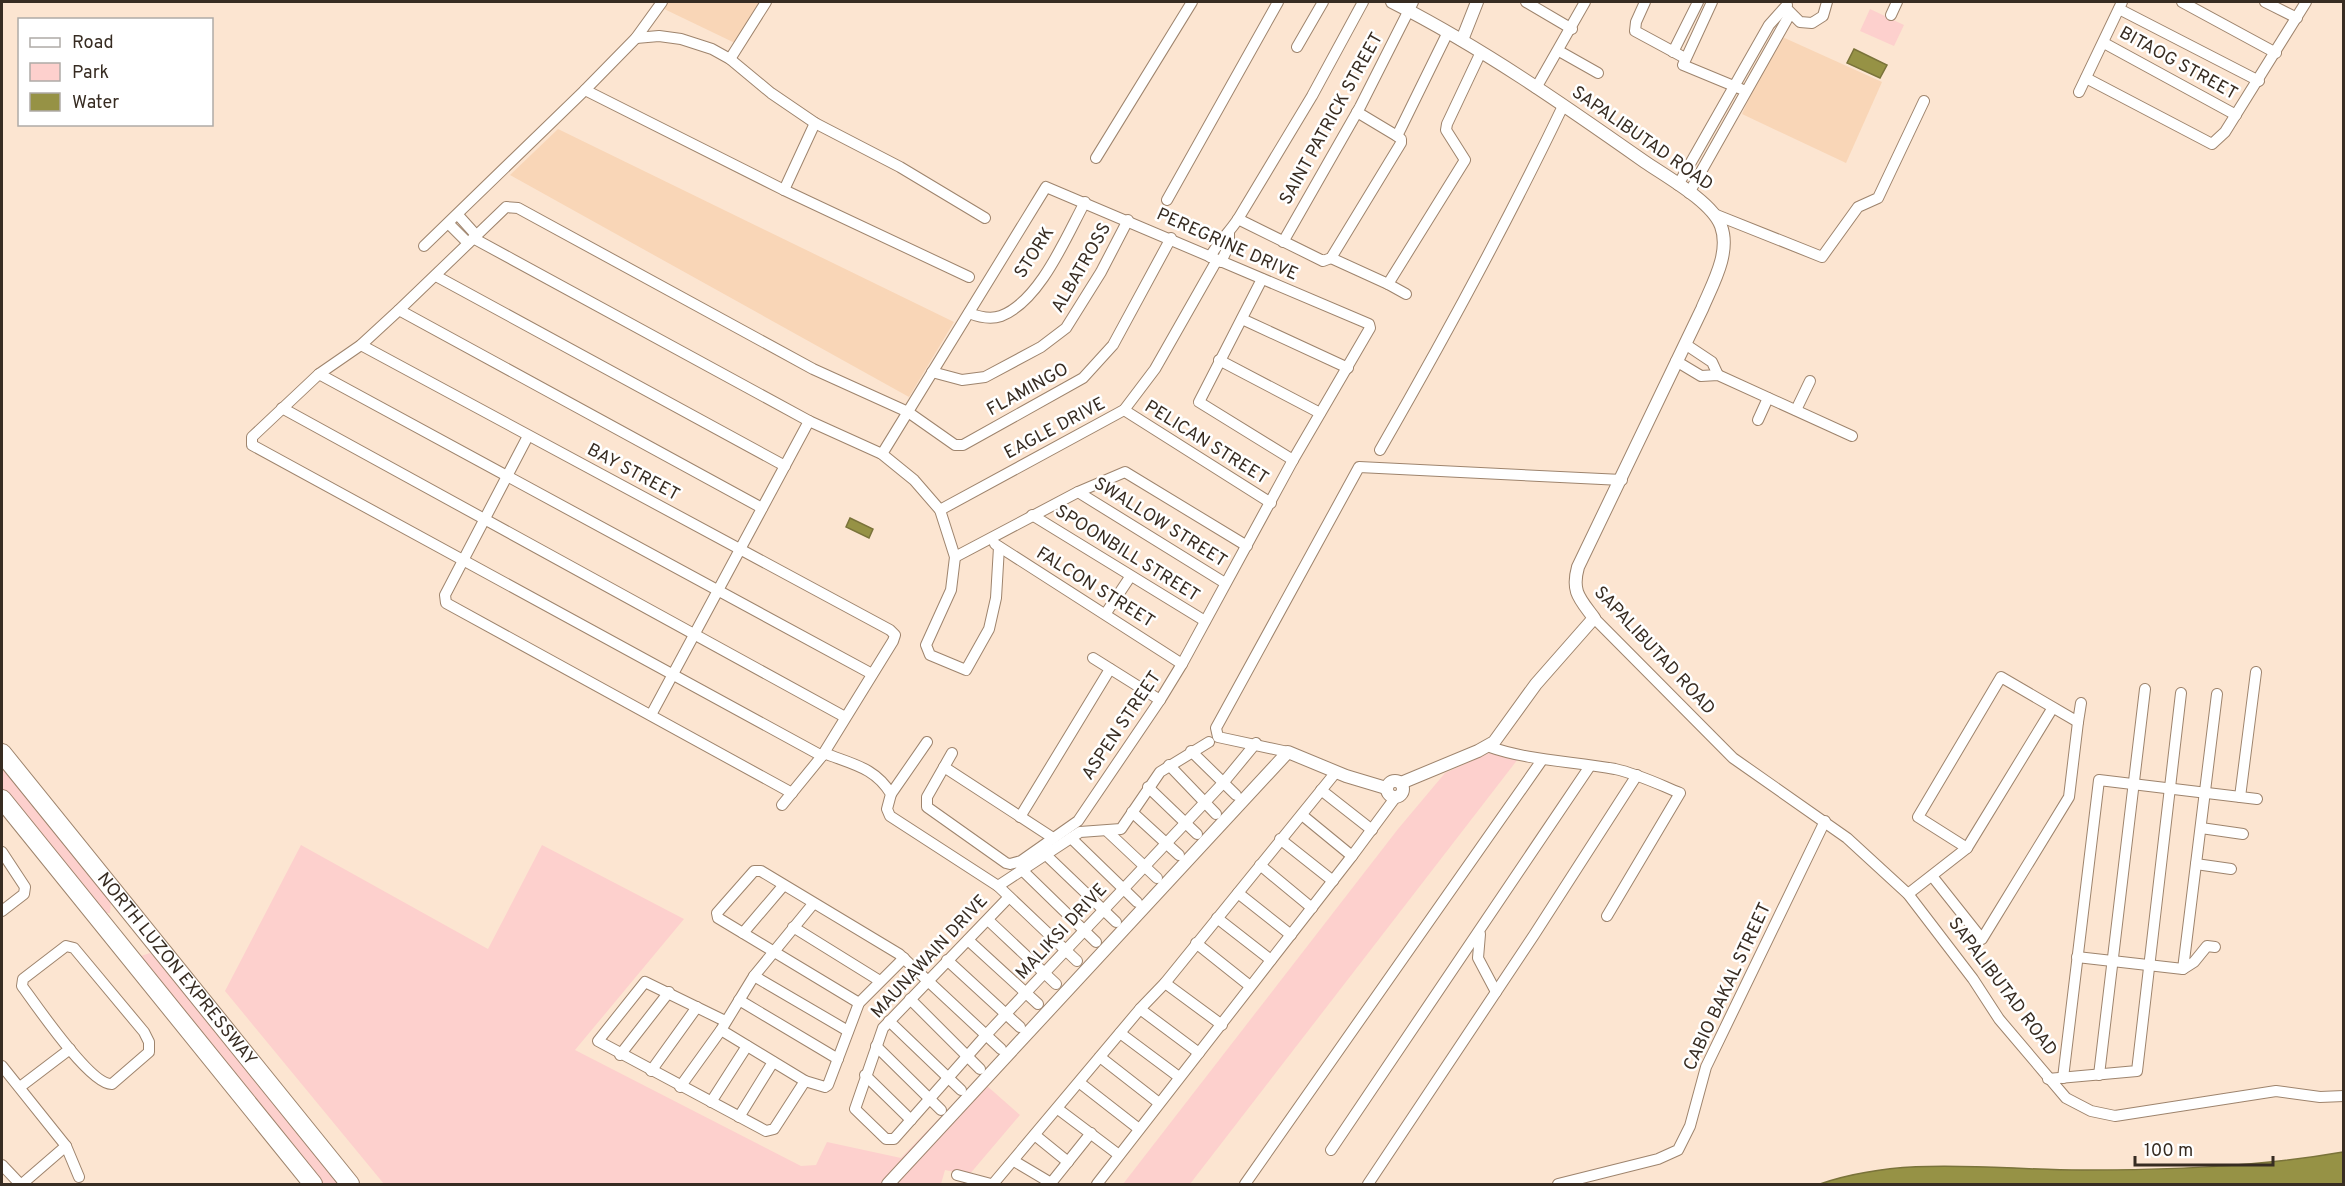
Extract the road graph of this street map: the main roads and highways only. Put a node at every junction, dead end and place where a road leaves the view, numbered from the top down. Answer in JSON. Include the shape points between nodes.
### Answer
{"nodes":[{"id":1,"x":2,"y":753,"type":"edge"},
{"id":2,"x":2,"y":799,"type":"edge"},
{"id":3,"x":313,"y":1185,"type":"edge"},
{"id":4,"x":350,"y":1185,"type":"edge"}],
"edges":[{"from":1,"to":4,"type":"highway","name":"NORTH LUZON EXPRESSWAY"},
{"from":2,"to":3,"type":"highway","name":"NORTH LUZON EXPRESSWAY"}]}
